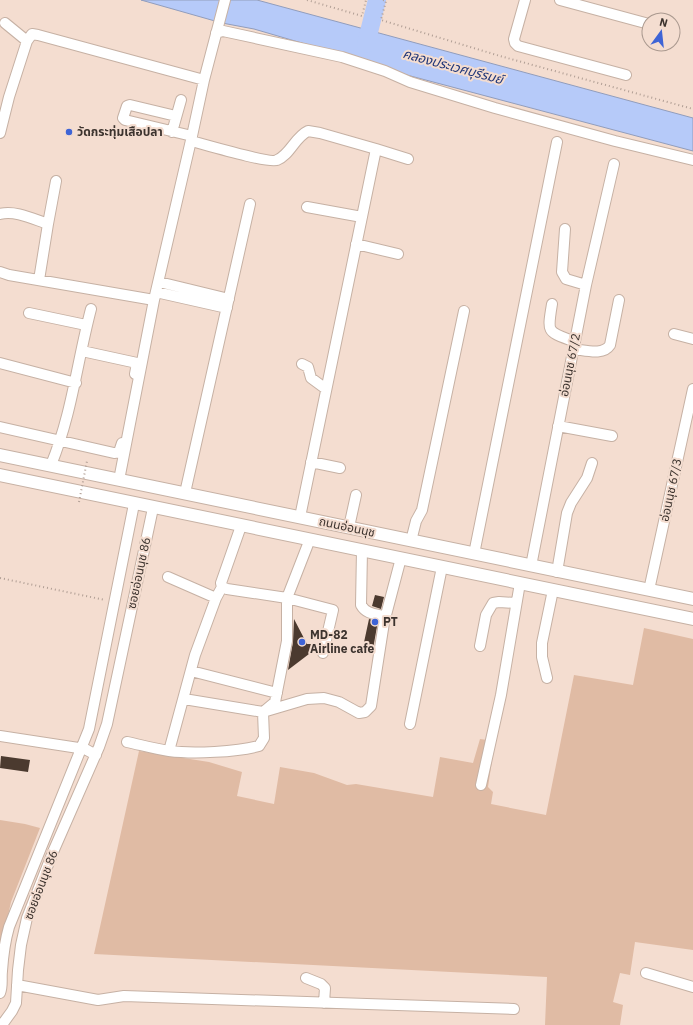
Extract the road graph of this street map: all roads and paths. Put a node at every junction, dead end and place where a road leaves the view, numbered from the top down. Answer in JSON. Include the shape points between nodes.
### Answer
{"nodes":[{"id":1,"x":224,"y":0,"type":"edge"},
{"id":2,"x":307,"y":0,"type":"edge"},
{"id":3,"x":366,"y":0,"type":"edge"},
{"id":4,"x":383,"y":0,"type":"edge"},
{"id":5,"x":525,"y":0,"type":"edge"},
{"id":6,"x":560,"y":0,"type":"edge"},
{"id":7,"x":641,"y":22,"type":"edge"},
{"id":8,"x":5,"y":23,"type":"dead end"},
{"id":9,"x":216,"y":31,"type":"junction"},
{"id":10,"x":26,"y":41,"type":"junction"},
{"id":11,"x":626,"y":75,"type":"dead end"},
{"id":12,"x":204,"y":80,"type":"junction"},
{"id":13,"x":5,"y":96,"type":"edge"},
{"id":14,"x":181,"y":100,"type":"dead end"},
{"id":15,"x":693,"y":109,"type":"edge"},
{"id":16,"x":176,"y":116,"type":"junction"},
{"id":17,"x":0,"y":129,"type":"edge"},
{"id":18,"x":172,"y":132,"type":"junction"},
{"id":19,"x":192,"y":139,"type":"junction"},
{"id":20,"x":557,"y":142,"type":"dead end"},
{"id":21,"x":376,"y":149,"type":"junction"},
{"id":22,"x":408,"y":159,"type":"dead end"},
{"id":23,"x":693,"y":160,"type":"edge"},
{"id":24,"x":614,"y":164,"type":"dead end"},
{"id":25,"x":56,"y":181,"type":"dead end"},
{"id":26,"x":250,"y":204,"type":"dead end"},
{"id":27,"x":307,"y":207,"type":"dead end"},
{"id":28,"x":0,"y":214,"type":"edge"},
{"id":29,"x":362,"y":217,"type":"junction"},
{"id":30,"x":48,"y":224,"type":"junction"},
{"id":31,"x":564,"y":229,"type":"dead end"},
{"id":32,"x":356,"y":244,"type":"junction"},
{"id":33,"x":398,"y":254,"type":"dead end"},
{"id":34,"x":0,"y":272,"type":"edge"},
{"id":35,"x":39,"y":280,"type":"junction"},
{"id":36,"x":586,"y":285,"type":"junction"},
{"id":37,"x":156,"y":291,"type":"junction"},
{"id":38,"x":619,"y":300,"type":"dead end"},
{"id":39,"x":228,"y":303,"type":"junction"},
{"id":40,"x":552,"y":304,"type":"dead end"},
{"id":41,"x":91,"y":309,"type":"dead end"},
{"id":42,"x":464,"y":311,"type":"dead end"},
{"id":43,"x":29,"y":313,"type":"dead end"},
{"id":44,"x":86,"y":325,"type":"junction"},
{"id":45,"x":674,"y":334,"type":"dead end"},
{"id":46,"x":693,"y":339,"type":"edge"},
{"id":47,"x":574,"y":346,"type":"junction"},
{"id":48,"x":82,"y":351,"type":"junction"},
{"id":49,"x":0,"y":363,"type":"edge"},
{"id":50,"x":302,"y":364,"type":"dead end"},
{"id":51,"x":76,"y":383,"type":"junction"},
{"id":52,"x":326,"y":389,"type":"junction"},
{"id":53,"x":693,"y":390,"type":"edge"},
{"id":54,"x":558,"y":426,"type":"junction"},
{"id":55,"x":0,"y":427,"type":"edge"},
{"id":56,"x":612,"y":436,"type":"dead end"},
{"id":57,"x":61,"y":441,"type":"junction"},
{"id":58,"x":0,"y":455,"type":"edge"},
{"id":59,"x":87,"y":461,"type":"dead end"},
{"id":60,"x":311,"y":462,"type":"junction"},
{"id":61,"x":592,"y":463,"type":"dead end"},
{"id":62,"x":51,"y":466,"type":"junction"},
{"id":63,"x":340,"y":468,"type":"dead end"},
{"id":64,"x":0,"y":475,"type":"edge"},
{"id":65,"x":119,"y":480,"type":"junction"},
{"id":66,"x":138,"y":483,"type":"junction"},
{"id":67,"x":156,"y":487,"type":"junction"},
{"id":68,"x":185,"y":493,"type":"junction"},
{"id":69,"x":356,"y":495,"type":"dead end"},
{"id":70,"x":79,"y":502,"type":"dead end"},
{"id":71,"x":134,"y":504,"type":"junction"},
{"id":72,"x":153,"y":508,"type":"junction"},
{"id":73,"x":300,"y":517,"type":"junction"},
{"id":74,"x":241,"y":526,"type":"junction"},
{"id":75,"x":349,"y":527,"type":"junction"},
{"id":76,"x":310,"y":539,"type":"junction"},
{"id":77,"x":411,"y":541,"type":"junction"},
{"id":78,"x":362,"y":550,"type":"junction"},
{"id":79,"x":474,"y":554,"type":"junction"},
{"id":80,"x":401,"y":558,"type":"junction"},
{"id":81,"x":531,"y":566,"type":"junction"},
{"id":82,"x":442,"y":567,"type":"junction"},
{"id":83,"x":557,"y":572,"type":"junction"},
{"id":84,"x":168,"y":577,"type":"dead end"},
{"id":85,"x":0,"y":578,"type":"edge"},
{"id":86,"x":520,"y":583,"type":"junction"},
{"id":87,"x":222,"y":587,"type":"junction"},
{"id":88,"x":553,"y":590,"type":"junction"},
{"id":89,"x":649,"y":590,"type":"junction"},
{"id":90,"x":216,"y":598,"type":"junction"},
{"id":91,"x":288,"y":598,"type":"junction"},
{"id":92,"x":693,"y":599,"type":"edge"},
{"id":93,"x":108,"y":601,"type":"dead end"},
{"id":94,"x":516,"y":603,"type":"junction"},
{"id":95,"x":385,"y":616,"type":"junction"},
{"id":96,"x":693,"y":619,"type":"edge"},
{"id":97,"x":480,"y":646,"type":"dead end"},
{"id":98,"x":323,"y":653,"type":"dead end"},
{"id":99,"x":191,"y":671,"type":"junction"},
{"id":100,"x":547,"y":678,"type":"dead end"},
{"id":101,"x":277,"y":693,"type":"junction"},
{"id":102,"x":184,"y":699,"type":"junction"},
{"id":103,"x":264,"y":712,"type":"junction"},
{"id":104,"x":410,"y":724,"type":"dead end"},
{"id":105,"x":0,"y":736,"type":"edge"},
{"id":106,"x":127,"y":742,"type":"dead end"},
{"id":107,"x":81,"y":749,"type":"junction"},
{"id":108,"x":169,"y":751,"type":"junction"},
{"id":109,"x":96,"y":755,"type":"junction"},
{"id":110,"x":481,"y":785,"type":"dead end"},
{"id":111,"x":646,"y":974,"type":"dead end"},
{"id":112,"x":306,"y":978,"type":"dead end"},
{"id":113,"x":17,"y":985,"type":"junction"},
{"id":114,"x":693,"y":987,"type":"edge"},
{"id":115,"x":0,"y":993,"type":"edge"},
{"id":116,"x":324,"y":1003,"type":"junction"},
{"id":117,"x":514,"y":1009,"type":"dead end"},
{"id":118,"x":3,"y":1021,"type":"edge"}],
"edges":[{"from":1,"to":9,"type":"street"},
{"from":2,"to":3,"type":"path","via":[[362,16]]},
{"from":4,"to":15,"type":"path","via":[[386,1],[381,20]]},
{"from":5,"to":11,"type":"street","via":[[514,39],[518,46]]},
{"from":6,"to":7,"type":"street"},
{"from":8,"to":10,"type":"street"},
{"from":9,"to":12,"type":"street"},
{"from":9,"to":23,"type":"street","via":[[342,57],[410,82],[495,108]]},
{"from":10,"to":12,"type":"street","via":[[32,34],[38,35]]},
{"from":10,"to":13,"type":"street"},
{"from":12,"to":19,"type":"street"},
{"from":13,"to":17,"type":"street"},
{"from":14,"to":16,"type":"street"},
{"from":16,"to":18,"type":"street"},
{"from":16,"to":18,"type":"street","via":[[127,106],[125,120]]},
{"from":18,"to":19,"type":"street"},
{"from":19,"to":21,"type":"street","via":[[275,161],[308,131]]},
{"from":19,"to":37,"type":"street"},
{"from":20,"to":79,"type":"street"},
{"from":21,"to":22,"type":"street"},
{"from":21,"to":29,"type":"street"},
{"from":24,"to":36,"type":"street","name":"อ่อนนุช 67/2"},
{"from":25,"to":30,"type":"street"},
{"from":26,"to":39,"type":"street"},
{"from":27,"to":29,"type":"street"},
{"from":28,"to":30,"type":"street","via":[[15,214]]},
{"from":29,"to":32,"type":"street"},
{"from":30,"to":35,"type":"street"},
{"from":31,"to":36,"type":"street","via":[[562,272],[566,279]]},
{"from":32,"to":33,"type":"street"},
{"from":32,"to":52,"type":"street"},
{"from":34,"to":35,"type":"street"},
{"from":35,"to":37,"type":"street"},
{"from":36,"to":47,"type":"street","name":"อ่อนนุช 67/2"},
{"from":37,"to":39,"type":"street"},
{"from":37,"to":65,"type":"street"},
{"from":38,"to":47,"type":"street","via":[[607,348],[598,352]]},
{"from":39,"to":68,"type":"street"},
{"from":40,"to":47,"type":"street","via":[[549,324],[551,331]]},
{"from":41,"to":44,"type":"street"},
{"from":42,"to":77,"type":"street","via":[[422,510]]},
{"from":43,"to":44,"type":"street"},
{"from":44,"to":48,"type":"street"},
{"from":45,"to":46,"type":"street"},
{"from":47,"to":54,"type":"street","name":"อ่อนนุช 67/2"},
{"from":48,"to":51,"type":"street"},
{"from":48,"to":57,"type":"street","via":[[137,363],[121,449],[114,454]]},
{"from":49,"to":51,"type":"street"},
{"from":50,"to":52,"type":"street","via":[[308,367],[311,378]]},
{"from":51,"to":57,"type":"street"},
{"from":52,"to":60,"type":"street"},
{"from":53,"to":89,"type":"street","name":"อ่อนนุช 67/3"},
{"from":54,"to":56,"type":"street"},
{"from":54,"to":81,"type":"street","name":"อ่อนนุช 67/2"},
{"from":55,"to":57,"type":"street"},
{"from":57,"to":62,"type":"street"},
{"from":58,"to":62,"type":"main road","name":"ถนนอ่อนนุช"},
{"from":59,"to":70,"type":"path","bridge":true},
{"from":60,"to":63,"type":"street"},
{"from":60,"to":73,"type":"street"},
{"from":61,"to":83,"type":"street","via":[[587,478],[567,513]]},
{"from":62,"to":65,"type":"main road","name":"ถนนอ่อนนุช"},
{"from":64,"to":71,"type":"main road","name":"ถนนอ่อนนุช"},
{"from":65,"to":66,"type":"main road","name":"ถนนอ่อนนุช"},
{"from":66,"to":67,"type":"main road","name":"ถนนอ่อนนุช"},
{"from":66,"to":71,"type":"main road"},
{"from":67,"to":68,"type":"main road","name":"ถนนอ่อนนุช"},
{"from":67,"to":72,"type":"main road"},
{"from":68,"to":73,"type":"main road","name":"ถนนอ่อนนุช"},
{"from":69,"to":75,"type":"street"},
{"from":71,"to":72,"type":"main road","name":"ถนนอ่อนนุช"},
{"from":71,"to":107,"type":"street","name":"ซอยอ่อนนุช 86","via":[[94,714]]},
{"from":72,"to":74,"type":"main road","name":"ถนนอ่อนนุช"},
{"from":72,"to":109,"type":"street","name":"ซอยอ่อนนุช 86","via":[[107,724]]},
{"from":73,"to":75,"type":"main road","name":"ถนนอ่อนนุช"},
{"from":74,"to":76,"type":"main road","name":"ถนนอ่อนนุช"},
{"from":74,"to":87,"type":"street","via":[[221,583]]},
{"from":75,"to":77,"type":"main road","name":"ถนนอ่อนนุช"},
{"from":76,"to":78,"type":"main road","name":"ถนนอ่อนนุช"},
{"from":76,"to":91,"type":"street"},
{"from":77,"to":79,"type":"main road","name":"ถนนอ่อนนุช"},
{"from":78,"to":80,"type":"main road","name":"ถนนอ่อนนุช"},
{"from":78,"to":95,"type":"street","via":[[361,605],[369,613]]},
{"from":79,"to":81,"type":"main road","name":"ถนนอ่อนนุช"},
{"from":80,"to":82,"type":"main road","name":"ถนนอ่อนนุช"},
{"from":80,"to":95,"type":"street"},
{"from":81,"to":83,"type":"main road","name":"ถนนอ่อนนุช"},
{"from":82,"to":86,"type":"main road","name":"ถนนอ่อนนุช"},
{"from":82,"to":104,"type":"street"},
{"from":83,"to":89,"type":"main road","name":"ถนนอ่อนนุช"},
{"from":84,"to":90,"type":"street"},
{"from":85,"to":93,"type":"path"},
{"from":86,"to":88,"type":"main road","name":"ถนนอ่อนนุช"},
{"from":86,"to":94,"type":"street"},
{"from":87,"to":90,"type":"street"},
{"from":87,"to":91,"type":"street","via":[[227,590]]},
{"from":88,"to":96,"type":"main road","name":"ถนนอ่อนนุช"},
{"from":88,"to":100,"type":"street","via":[[542,643]]},
{"from":89,"to":92,"type":"main road","name":"ถนนอ่อนนุช"},
{"from":90,"to":99,"type":"street"},
{"from":91,"to":98,"type":"street","via":[[333,610]]},
{"from":91,"to":101,"type":"street","via":[[287,641]]},
{"from":94,"to":97,"type":"street","via":[[493,603],[486,615]]},
{"from":94,"to":110,"type":"street","via":[[501,695]]},
{"from":95,"to":103,"type":"street","via":[[371,706],[365,712],[359,713],[339,702],[324,698],[308,698]]},
{"from":99,"to":101,"type":"street"},
{"from":99,"to":102,"type":"street"},
{"from":101,"to":103,"type":"street","via":[[275,702]]},
{"from":102,"to":103,"type":"street"},
{"from":102,"to":108,"type":"street"},
{"from":103,"to":108,"type":"street","via":[[264,738],[259,746],[249,749],[198,752]]},
{"from":105,"to":107,"type":"street"},
{"from":106,"to":108,"type":"street"},
{"from":107,"to":109,"type":"street"},
{"from":107,"to":115,"type":"street","name":"ซอยอ่อนนุช 86","via":[[9,927],[5,941]]},
{"from":109,"to":113,"type":"street","name":"ซอยอ่อนนุช 86","via":[[27,918]]},
{"from":111,"to":114,"type":"street"},
{"from":112,"to":116,"type":"street","via":[[325,988]]},
{"from":113,"to":116,"type":"street","via":[[98,1000],[124,996]]},
{"from":113,"to":118,"type":"street","name":"ซอยอ่อนนุช 86","via":[[16,1003]]},
{"from":116,"to":117,"type":"street"}]}
